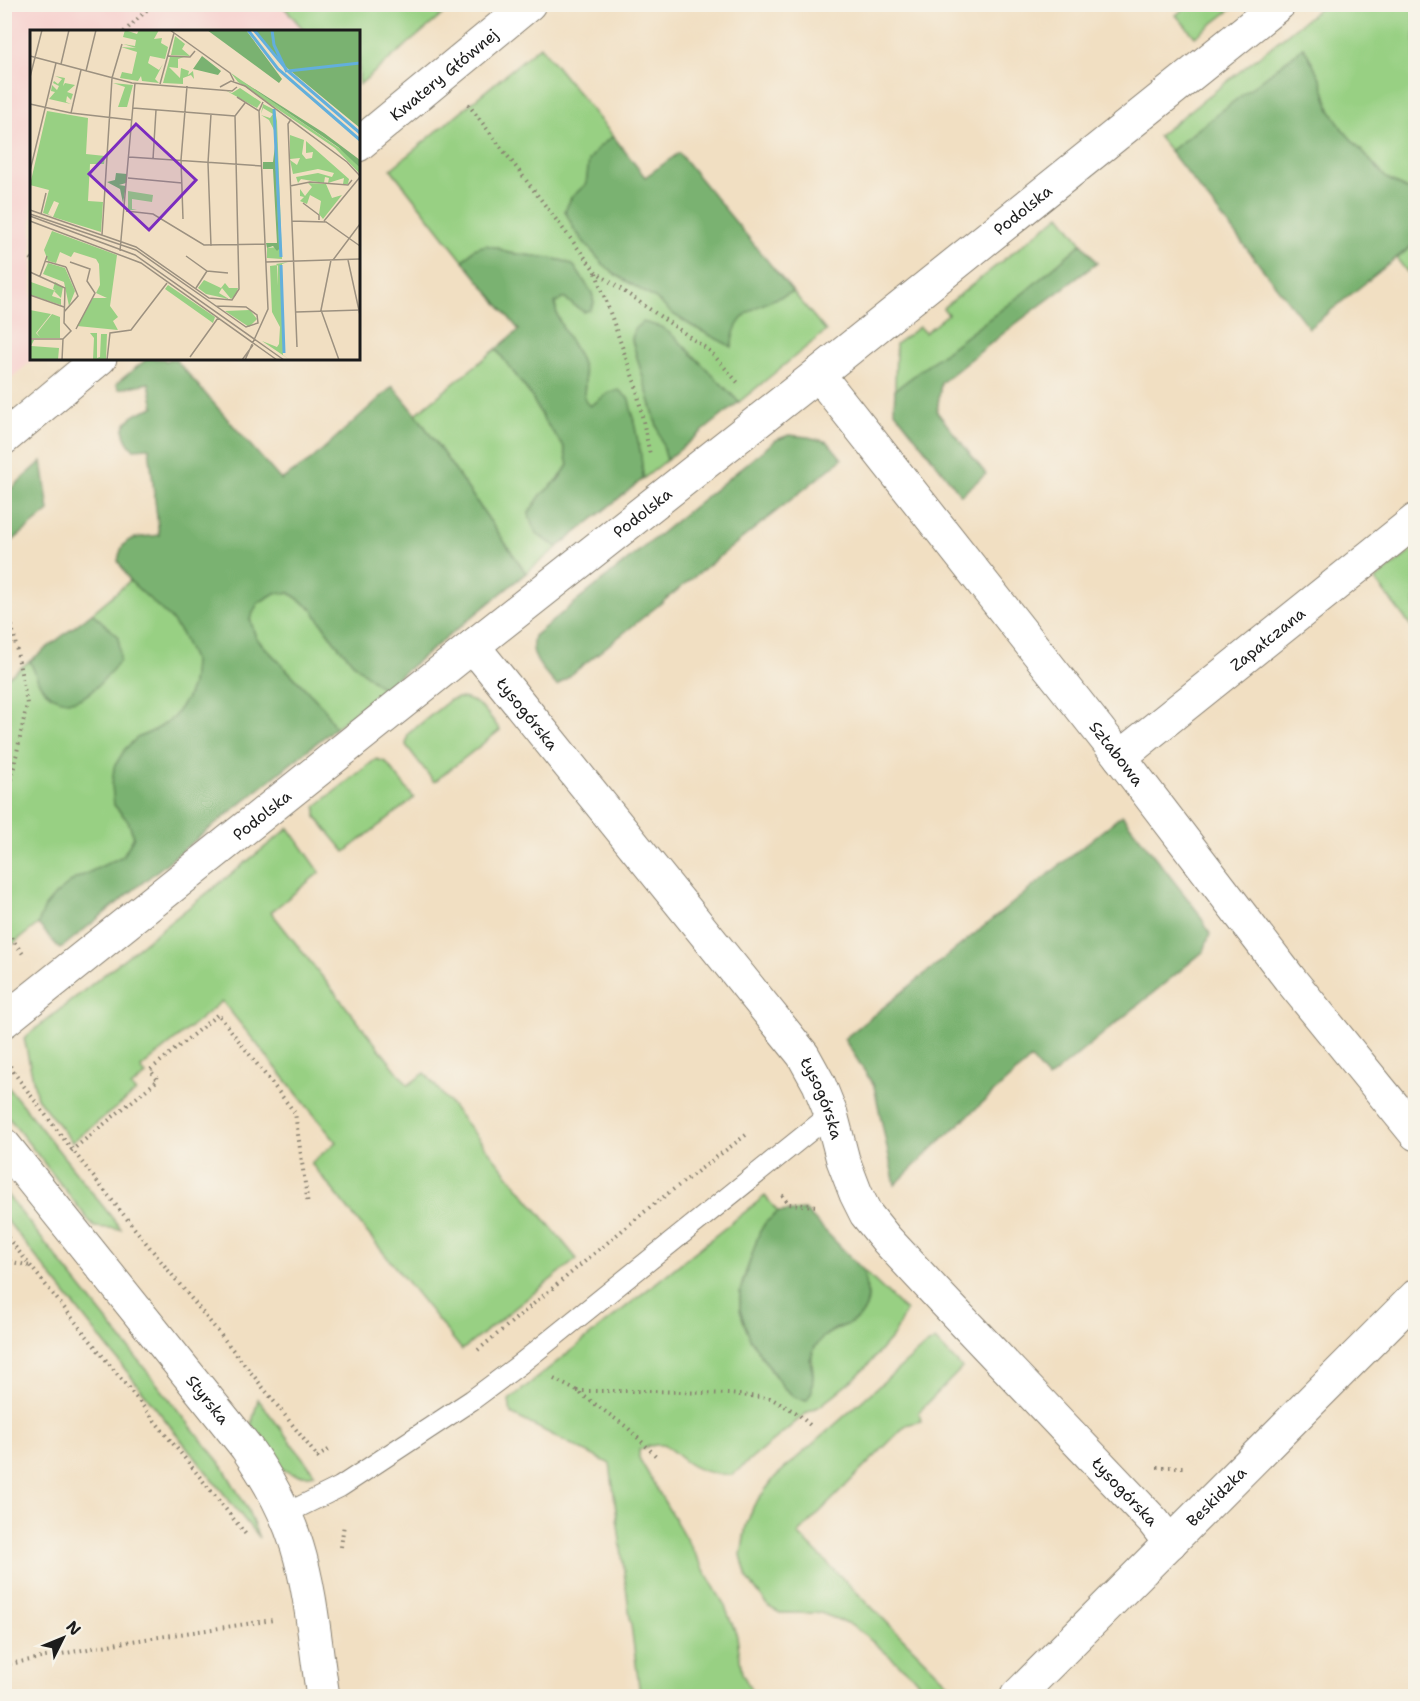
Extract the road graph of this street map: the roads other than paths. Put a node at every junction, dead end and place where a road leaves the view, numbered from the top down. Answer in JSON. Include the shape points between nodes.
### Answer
{"nodes":[{"id":1,"x":529,"y":4,"type":"edge"},
{"id":2,"x":1279,"y":4,"type":"edge"},
{"id":3,"x":360,"y":143,"type":"edge"},
{"id":4,"x":98,"y":360,"type":"edge"},
{"id":5,"x":818,"y":374,"type":"junction"},
{"id":6,"x":4,"y":438,"type":"edge"},
{"id":7,"x":1416,"y":520,"type":"edge"},
{"id":8,"x":473,"y":646,"type":"junction"},
{"id":9,"x":1120,"y":757,"type":"junction"},
{"id":10,"x":4,"y":1021,"type":"edge"},
{"id":11,"x":831,"y":1114,"type":"junction"},
{"id":12,"x":1416,"y":1134,"type":"edge"},
{"id":13,"x":4,"y":1145,"type":"edge"},
{"id":14,"x":1416,"y":1296,"type":"edge"},
{"id":15,"x":285,"y":1514,"type":"junction"},
{"id":16,"x":1170,"y":1543,"type":"junction"},
{"id":17,"x":323,"y":1696,"type":"edge"},
{"id":18,"x":1017,"y":1696,"type":"edge"}],
"edges":[{"from":1,"to":3,"type":"street","name":"Kwatery Głównej"},
{"from":2,"to":5,"type":"street","name":"Podolska"},
{"from":4,"to":6,"type":"street"},
{"from":5,"to":8,"type":"street","name":"Podolska"},
{"from":5,"to":9,"type":"street","name":"Sztabowa"},
{"from":7,"to":9,"type":"street","name":"Zapałczana"},
{"from":8,"to":10,"type":"street","name":"Podolska"},
{"from":8,"to":11,"type":"street","name":"Łysogórska","via":[[803,1055]]},
{"from":9,"to":12,"type":"street","name":"Sztabowa","via":[[1289,978]]},
{"from":11,"to":15,"type":"lane","via":[[472,1401],[340,1487]]},
{"from":11,"to":16,"type":"street","name":"Łysogórska","via":[[843,1160],[866,1214]]},
{"from":13,"to":15,"type":"street","name":"Styrska","via":[[246,1447]]},
{"from":14,"to":16,"type":"street","name":"Beskidzka"},
{"from":15,"to":17,"type":"street","name":"Styrska","via":[[306,1581]]},
{"from":16,"to":18,"type":"street","name":"Beskidzka"}]}
